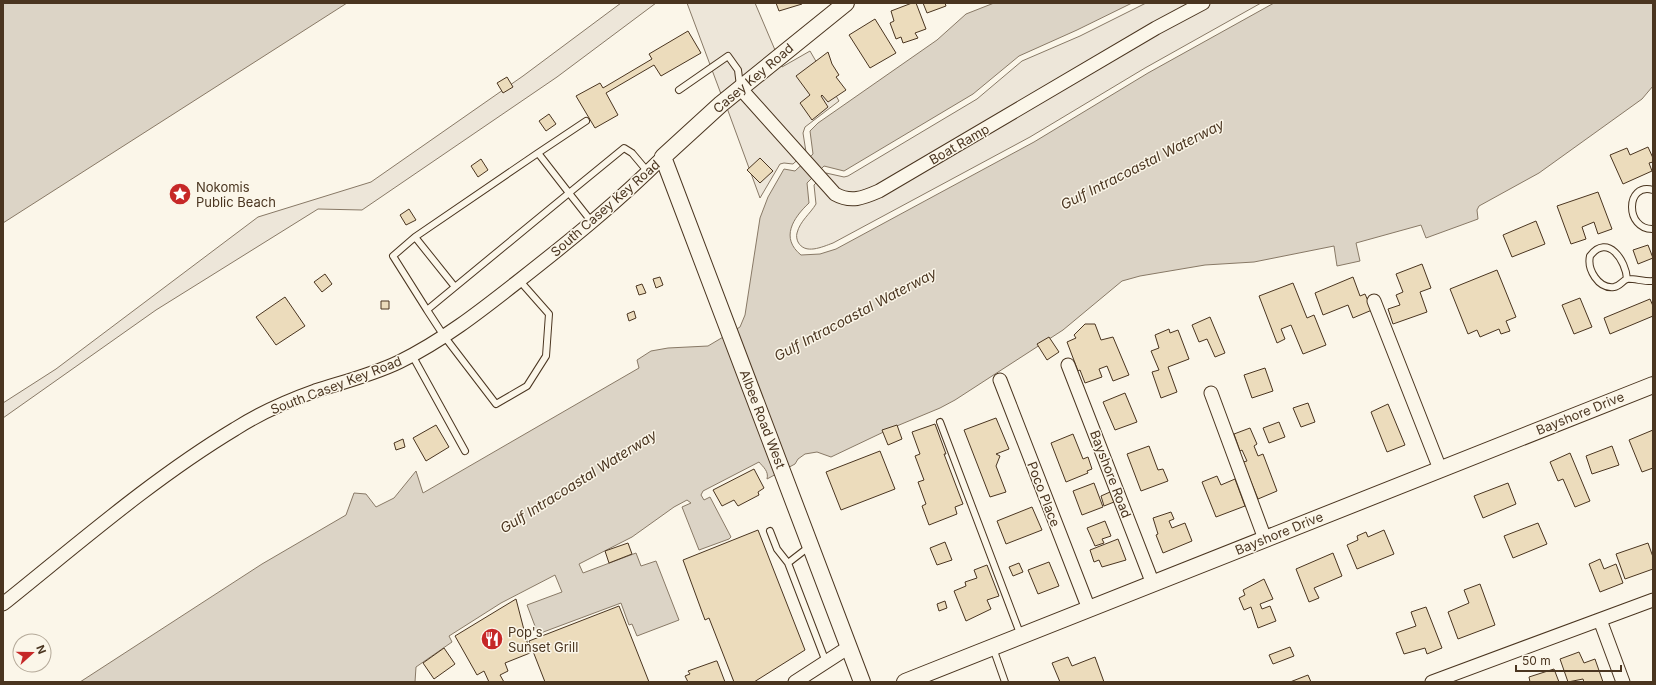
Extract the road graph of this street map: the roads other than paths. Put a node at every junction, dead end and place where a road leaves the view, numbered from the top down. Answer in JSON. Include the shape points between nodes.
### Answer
{"nodes":[{"id":1,"x":846,"y":3,"type":"edge"},
{"id":2,"x":1203,"y":3,"type":"edge"},
{"id":3,"x":740,"y":88,"type":"junction"},
{"id":4,"x":679,"y":90,"type":"dead end"},
{"id":5,"x":586,"y":121,"type":"dead end"},
{"id":6,"x":538,"y":153,"type":"junction"},
{"id":7,"x":663,"y":157,"type":"junction"},
{"id":8,"x":648,"y":172,"type":"junction"},
{"id":9,"x":1653,"y":190,"type":"edge"},
{"id":10,"x":569,"y":194,"type":"junction"},
{"id":11,"x":591,"y":221,"type":"junction"},
{"id":12,"x":1653,"y":230,"type":"edge"},
{"id":13,"x":415,"y":237,"type":"junction"},
{"id":14,"x":1628,"y":279,"type":"junction"},
{"id":15,"x":520,"y":280,"type":"junction"},
{"id":16,"x":1653,"y":281,"type":"edge"},
{"id":17,"x":455,"y":287,"type":"junction"},
{"id":18,"x":1374,"y":302,"type":"dead end"},
{"id":19,"x":427,"y":310,"type":"junction"},
{"id":20,"x":444,"y":336,"type":"junction"},
{"id":21,"x":412,"y":355,"type":"junction"},
{"id":22,"x":1068,"y":365,"type":"dead end"},
{"id":23,"x":1000,"y":380,"type":"dead end"},
{"id":24,"x":1653,"y":385,"type":"edge"},
{"id":25,"x":1210,"y":393,"type":"dead end"},
{"id":26,"x":940,"y":422,"type":"dead end"},
{"id":27,"x":465,"y":451,"type":"dead end"},
{"id":28,"x":1440,"y":469,"type":"junction"},
{"id":29,"x":770,"y":530,"type":"dead end"},
{"id":30,"x":1265,"y":539,"type":"junction"},
{"id":31,"x":811,"y":546,"type":"junction"},
{"id":32,"x":788,"y":563,"type":"junction"},
{"id":33,"x":1153,"y":584,"type":"junction"},
{"id":34,"x":1653,"y":600,"type":"edge"},
{"id":35,"x":3,"y":604,"type":"edge"},
{"id":36,"x":1088,"y":609,"type":"junction"},
{"id":37,"x":1600,"y":620,"type":"junction"},
{"id":38,"x":1021,"y":636,"type":"junction"},
{"id":39,"x":850,"y":647,"type":"junction"},
{"id":40,"x":993,"y":647,"type":"junction"},
{"id":41,"x":826,"y":662,"type":"junction"},
{"id":42,"x":795,"y":682,"type":"edge"},
{"id":43,"x":862,"y":682,"type":"edge"},
{"id":44,"x":905,"y":682,"type":"edge"},
{"id":45,"x":1005,"y":682,"type":"edge"},
{"id":46,"x":1432,"y":682,"type":"edge"},
{"id":47,"x":1623,"y":682,"type":"edge"}],
"edges":[{"from":1,"to":3,"type":"street","name":"Casey Key Road"},
{"from":2,"to":3,"type":"street","name":"Boat Ramp","via":[[866,196],[844,199],[835,194]]},
{"from":3,"to":4,"type":"lane","via":[[738,70],[728,56]]},
{"from":3,"to":7,"type":"street","name":"Casey Key Road"},
{"from":5,"to":6,"type":"lane"},
{"from":6,"to":10,"type":"lane"},
{"from":6,"to":13,"type":"lane"},
{"from":7,"to":8,"type":"street","name":"South Casey Key Road"},
{"from":7,"to":31,"type":"street","name":"Albee Road West"},
{"from":8,"to":10,"type":"lane","via":[[632,153],[624,148]]},
{"from":8,"to":11,"type":"street","name":"South Casey Key Road"},
{"from":9,"to":12,"type":"lane","via":[[1648,189],[1637,194],[1631,205],[1632,212],[1641,226]]},
{"from":10,"to":11,"type":"lane"},
{"from":10,"to":17,"type":"lane"},
{"from":11,"to":15,"type":"street","name":"South Casey Key Road"},
{"from":13,"to":17,"type":"lane"},
{"from":13,"to":19,"type":"lane","via":[[393,256]]},
{"from":14,"to":14,"type":"lane","via":[[1626,268],[1616,252],[1602,248],[1590,256],[1590,269],[1603,285],[1619,286]]},
{"from":14,"to":16,"type":"lane"},
{"from":15,"to":20,"type":"street","name":"South Casey Key Road"},
{"from":15,"to":20,"type":"lane","via":[[548,314],[546,356],[527,386],[496,404]]},
{"from":17,"to":19,"type":"lane"},
{"from":18,"to":28,"type":"street"},
{"from":19,"to":20,"type":"lane"},
{"from":20,"to":21,"type":"street","name":"South Casey Key Road"},
{"from":21,"to":27,"type":"lane"},
{"from":21,"to":35,"type":"street","name":"South Casey Key Road","via":[[376,372],[292,400],[235,428],[150,486]]},
{"from":22,"to":33,"type":"street","name":"Bayshore Road"},
{"from":23,"to":36,"type":"street","name":"Poco Place"},
{"from":24,"to":28,"type":"street","name":"Bayshore Drive"},
{"from":25,"to":30,"type":"street"},
{"from":26,"to":38,"type":"lane"},
{"from":28,"to":30,"type":"street","name":"Bayshore Drive"},
{"from":29,"to":32,"type":"lane","via":[[777,549]]},
{"from":30,"to":33,"type":"street","name":"Bayshore Drive"},
{"from":31,"to":32,"type":"lane"},
{"from":31,"to":39,"type":"street","name":"Albee Road West"},
{"from":32,"to":41,"type":"lane"},
{"from":33,"to":36,"type":"street","name":"Bayshore Drive"},
{"from":34,"to":37,"type":"street"},
{"from":36,"to":38,"type":"street","name":"Bayshore Drive"},
{"from":37,"to":46,"type":"street"},
{"from":37,"to":47,"type":"street"},
{"from":38,"to":40,"type":"street","name":"Bayshore Drive"},
{"from":39,"to":41,"type":"street"},
{"from":39,"to":43,"type":"street","name":"Albee Road West"},
{"from":40,"to":44,"type":"street","name":"Bayshore Drive"},
{"from":40,"to":45,"type":"lane"},
{"from":41,"to":42,"type":"street"}]}
